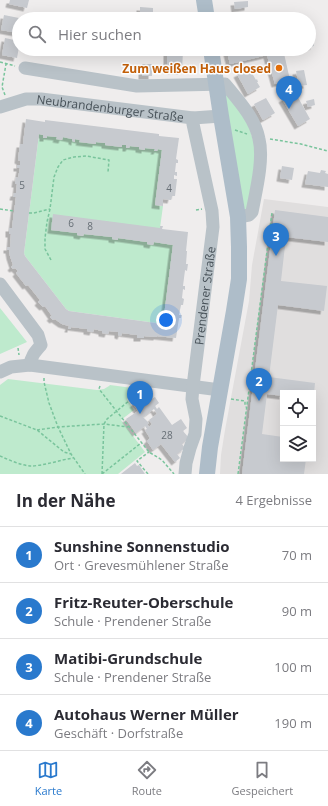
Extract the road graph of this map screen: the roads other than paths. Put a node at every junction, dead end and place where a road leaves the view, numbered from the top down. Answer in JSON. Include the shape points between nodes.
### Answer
{"nodes":[{"id":1,"x":204,"y":0,"type":"edge"},
{"id":2,"x":206,"y":12,"type":"edge"},
{"id":3,"x":212,"y":56,"type":"edge"},
{"id":4,"x":25,"y":68,"type":"road end"},
{"id":5,"x":217,"y":84,"type":"junction"},
{"id":6,"x":4,"y":106,"type":"edge"},
{"id":7,"x":193,"y":118,"type":"junction"},
{"id":8,"x":225,"y":122,"type":"junction"},
{"id":9,"x":238,"y":217,"type":"junction"},
{"id":10,"x":0,"y":284,"type":"edge"},
{"id":11,"x":30,"y":365,"type":"junction"},
{"id":12,"x":0,"y":372,"type":"edge"},
{"id":13,"x":193,"y":386,"type":"junction"},
{"id":14,"x":224,"y":394,"type":"junction"},
{"id":15,"x":185,"y":474,"type":"edge"},
{"id":16,"x":207,"y":474,"type":"edge"}],
"edges":[{"from":1,"to":2,"type":"main road"},
{"from":3,"to":5,"type":"main road"},
{"from":4,"to":5,"type":"street","via":[[137,86]]},
{"from":5,"to":8,"type":"main road"},
{"from":5,"to":9,"type":"street","via":[[225,84],[253,122],[259,137],[260,160],[252,212]]},
{"from":6,"to":7,"type":"street","name":"Neubrandenburger Straße","via":[[26,99],[41,99]]},
{"from":7,"to":8,"type":"street","name":"Neubrandenburger Straße"},
{"from":7,"to":13,"type":"street","name":"Prendener Straße","via":[[212,211]]},
{"from":8,"to":9,"type":"main road"},
{"from":9,"to":14,"type":"main road","via":[[238,279]]},
{"from":10,"to":11,"type":"street","via":[[38,334],[41,345],[31,358]]},
{"from":11,"to":12,"type":"street","via":[[11,367]]},
{"from":11,"to":13,"type":"street"},
{"from":13,"to":14,"type":"street"},
{"from":13,"to":15,"type":"street","name":"Prendener Straße","via":[[195,434]]},
{"from":14,"to":16,"type":"main road","via":[[210,447]]}]}
